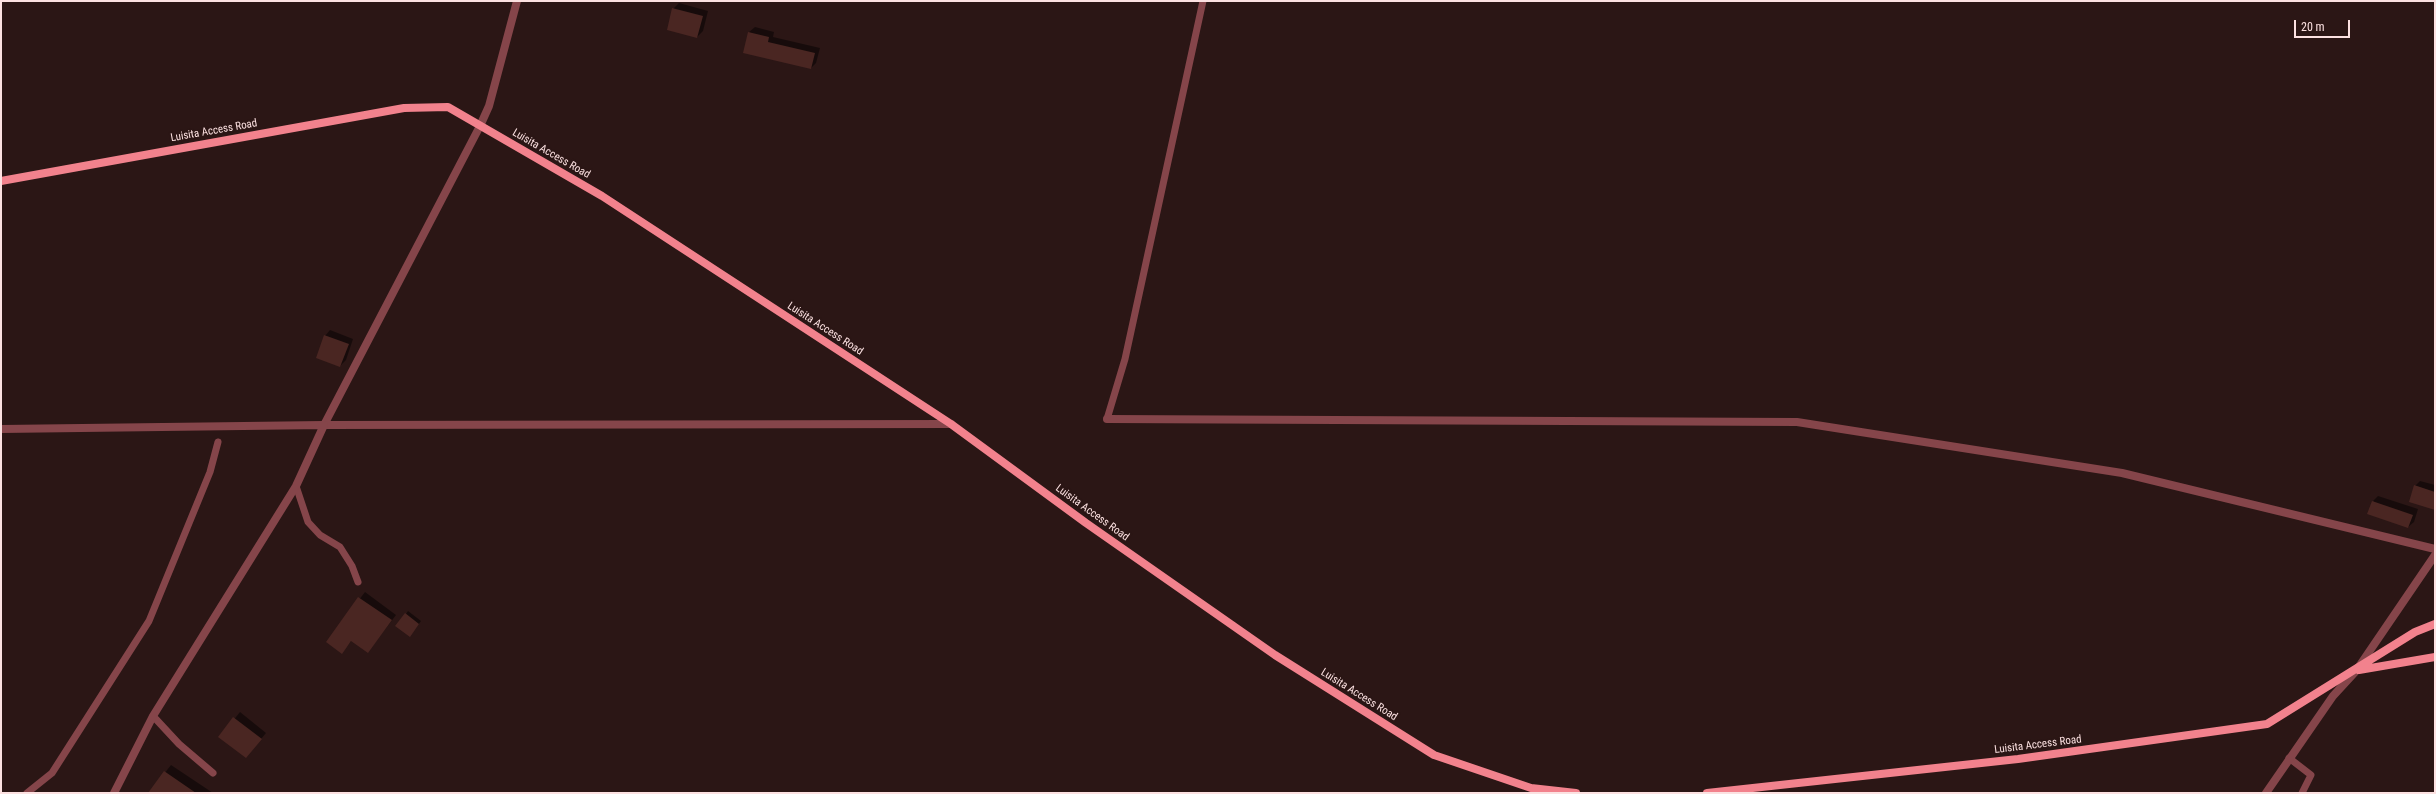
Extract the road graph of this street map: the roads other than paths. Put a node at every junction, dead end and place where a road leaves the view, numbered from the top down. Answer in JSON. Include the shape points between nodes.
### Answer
{"nodes":[{"id":1,"x":517,"y":1,"type":"edge"},
{"id":2,"x":1202,"y":1,"type":"edge"},
{"id":3,"x":480,"y":126,"type":"junction"},
{"id":4,"x":1,"y":181,"type":"edge"},
{"id":5,"x":1107,"y":420,"type":"joint"},
{"id":6,"x":951,"y":424,"type":"junction"},
{"id":7,"x":324,"y":425,"type":"junction"},
{"id":8,"x":1,"y":429,"type":"edge"},
{"id":9,"x":218,"y":442,"type":"dead end"},
{"id":10,"x":296,"y":486,"type":"junction"},
{"id":11,"x":2435,"y":549,"type":"edge"},
{"id":12,"x":2435,"y":555,"type":"edge"},
{"id":13,"x":358,"y":582,"type":"dead end"},
{"id":14,"x":2435,"y":624,"type":"edge"},
{"id":15,"x":2435,"y":657,"type":"edge"},
{"id":16,"x":2356,"y":671,"type":"junction"},
{"id":17,"x":152,"y":716,"type":"junction"},
{"id":18,"x":2289,"y":758,"type":"junction"},
{"id":19,"x":213,"y":773,"type":"dead end"},
{"id":20,"x":27,"y":793,"type":"edge"},
{"id":21,"x":114,"y":793,"type":"edge"},
{"id":22,"x":1576,"y":793,"type":"edge"},
{"id":23,"x":1708,"y":793,"type":"edge"},
{"id":24,"x":2266,"y":793,"type":"edge"},
{"id":25,"x":2302,"y":793,"type":"edge"}],
"edges":[{"from":1,"to":3,"type":"street","via":[[489,106]]},
{"from":2,"to":5,"type":"lane","via":[[1126,359]]},
{"from":3,"to":4,"type":"main road","name":"Luisita Access Road","via":[[448,107],[404,108]]},
{"from":3,"to":6,"type":"main road","name":"Luisita Access Road","via":[[602,196]]},
{"from":3,"to":7,"type":"street"},
{"from":5,"to":11,"type":"street","via":[[1797,422],[2122,473]]},
{"from":6,"to":7,"type":"street"},
{"from":6,"to":22,"type":"main road","name":"Luisita Access Road","via":[[1086,523],[1275,655],[1434,755],[1531,788]]},
{"from":7,"to":8,"type":"street"},
{"from":7,"to":10,"type":"street"},
{"from":9,"to":20,"type":"lane","via":[[210,472],[149,621],[52,773]]},
{"from":10,"to":13,"type":"lane","via":[[308,522],[320,535],[340,547]]},
{"from":10,"to":17,"type":"street"},
{"from":12,"to":16,"type":"street"},
{"from":14,"to":16,"type":"main road","name":"Luisita Access Road","via":[[2415,632]]},
{"from":15,"to":16,"type":"main road","name":"Luisita Access Road"},
{"from":16,"to":18,"type":"street","via":[[2333,696]]},
{"from":16,"to":23,"type":"main road","name":"Luisita Access Road","via":[[2267,724],[2018,759]]},
{"from":17,"to":19,"type":"lane","via":[[179,744]]},
{"from":17,"to":21,"type":"street"},
{"from":18,"to":24,"type":"street"},
{"from":18,"to":25,"type":"lane","via":[[2310,775]]}]}
